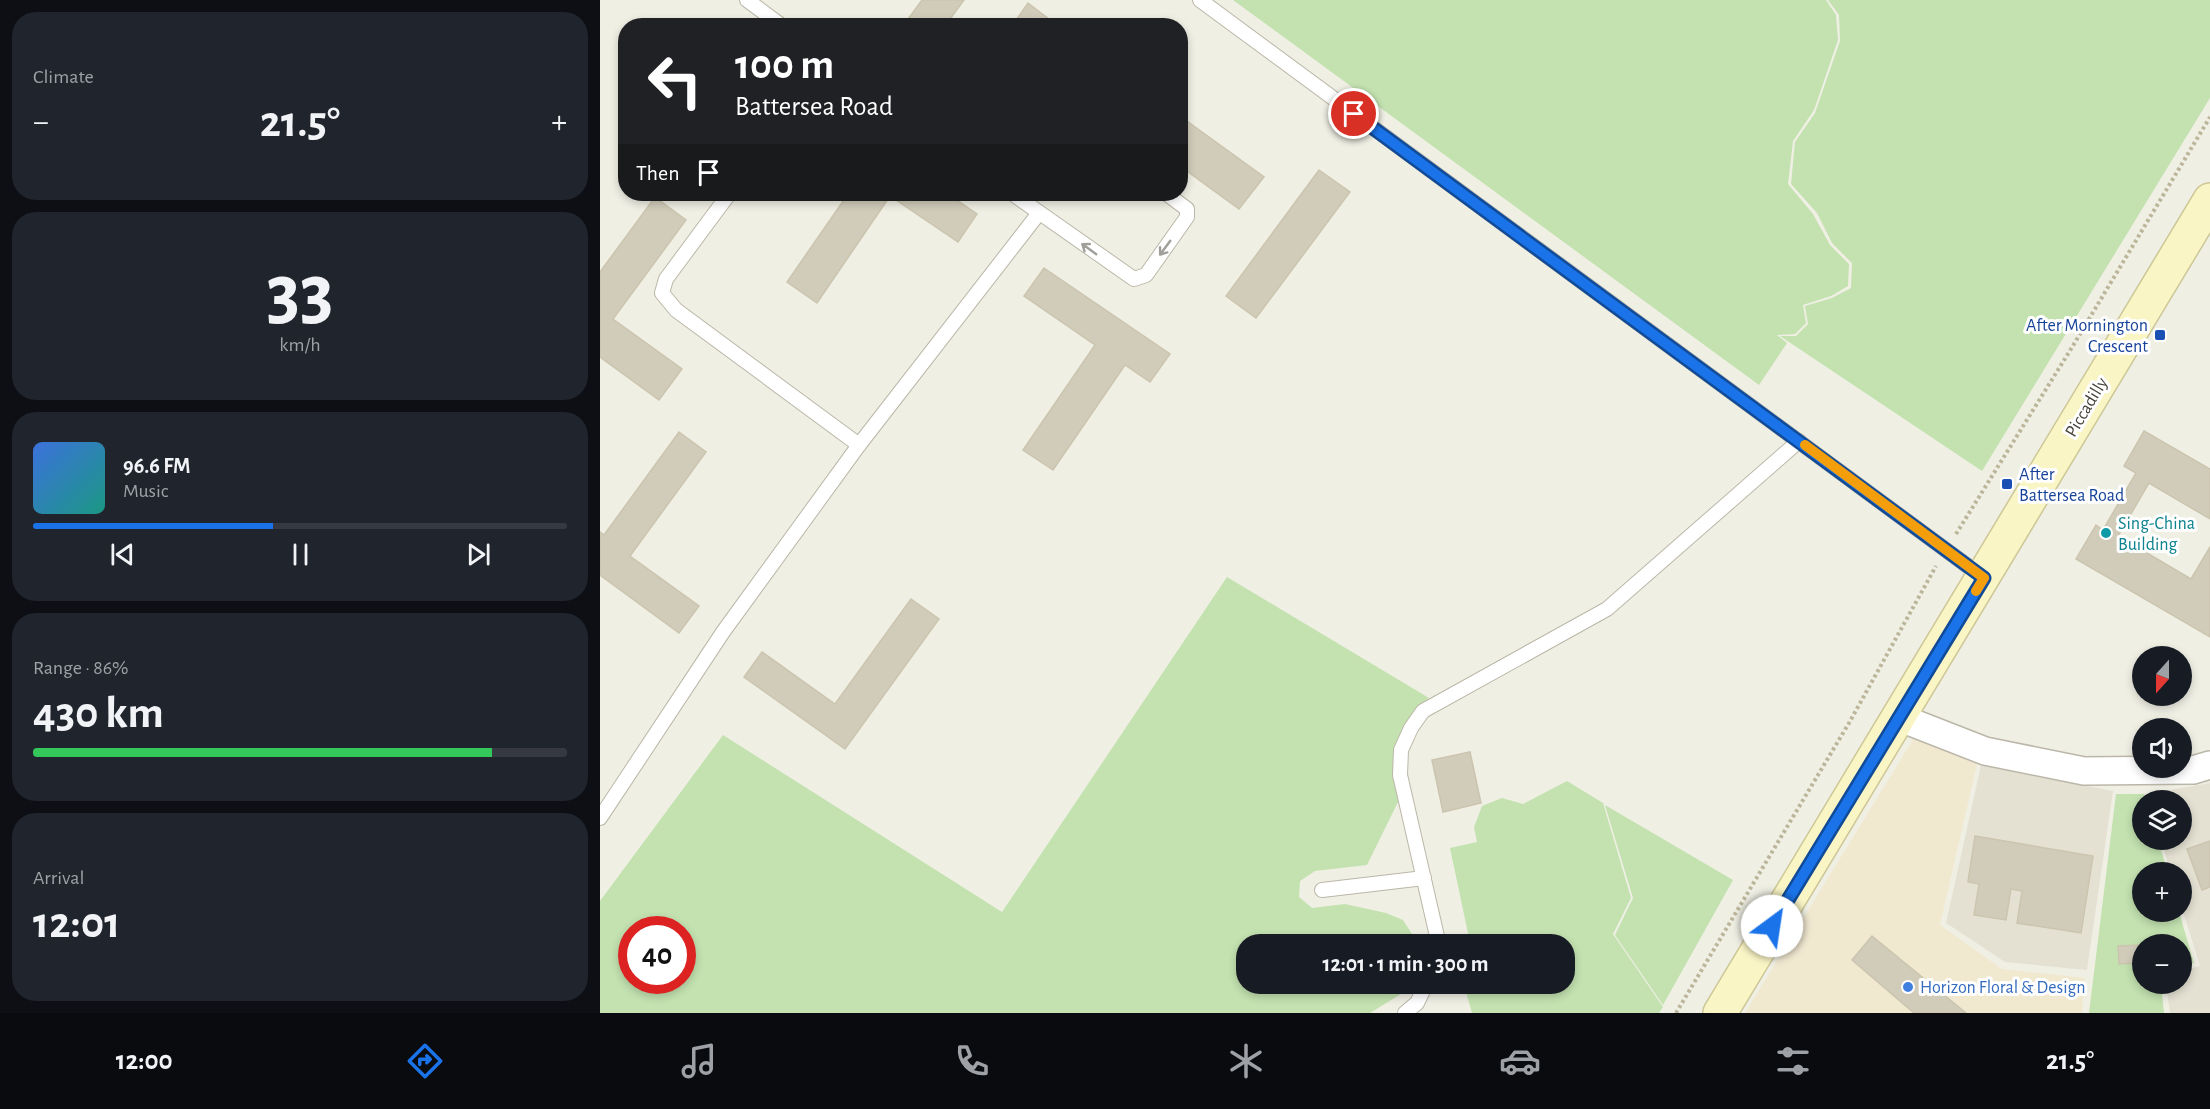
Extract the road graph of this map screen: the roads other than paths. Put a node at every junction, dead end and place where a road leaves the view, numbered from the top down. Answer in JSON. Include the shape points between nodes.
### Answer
{"nodes":[{"id":1,"x":747,"y":0,"type":"edge"},
{"id":2,"x":1200,"y":0,"type":"edge"},
{"id":3,"x":771,"y":18,"type":"edge"},
{"id":4,"x":2210,"y":200,"type":"edge"},
{"id":5,"x":724,"y":201,"type":"edge"},
{"id":6,"x":1023,"y":201,"type":"edge"},
{"id":7,"x":1176,"y":201,"type":"edge"},
{"id":8,"x":1039,"y":213,"type":"junction"},
{"id":9,"x":1799,"y":441,"type":"junction"},
{"id":10,"x":859,"y":445,"type":"junction"},
{"id":11,"x":1984,"y":578,"type":"junction"},
{"id":12,"x":1898,"y":717,"type":"junction"},
{"id":13,"x":2210,"y":765,"type":"edge"},
{"id":14,"x":600,"y":819,"type":"edge"},
{"id":15,"x":1424,"y":878,"type":"junction"},
{"id":16,"x":1322,"y":890,"type":"dead end"},
{"id":17,"x":1437,"y":934,"type":"edge"},
{"id":18,"x":1421,"y":994,"type":"edge"},
{"id":19,"x":1405,"y":1013,"type":"edge"},
{"id":20,"x":1719,"y":1013,"type":"edge"}],
"edges":[{"from":1,"to":3,"type":"lane"},
{"from":2,"to":9,"type":"lane"},
{"from":4,"to":11,"type":"street","name":"Piccadilly"},
{"from":5,"to":10,"type":"lane","via":[[666,279],[662,293],[676,310]]},
{"from":6,"to":8,"type":"lane"},
{"from":7,"to":8,"type":"lane","one_way":true,"via":[[1186,209],[1187,217],[1146,275],[1138,279],[1130,278]]},
{"from":8,"to":10,"type":"lane"},
{"from":9,"to":11,"type":"lane"},
{"from":9,"to":15,"type":"lane","via":[[1607,609],[1423,711],[1401,750],[1400,775]]},
{"from":10,"to":14,"type":"lane","via":[[723,632]]},
{"from":11,"to":12,"type":"street","name":"Piccadilly"},
{"from":12,"to":13,"type":"street","via":[[1984,751],[2084,771],[2193,770]]},
{"from":12,"to":20,"type":"street","name":"Piccadilly"},
{"from":15,"to":16,"type":"lane"},
{"from":15,"to":17,"type":"lane"},
{"from":18,"to":19,"type":"lane"}]}
